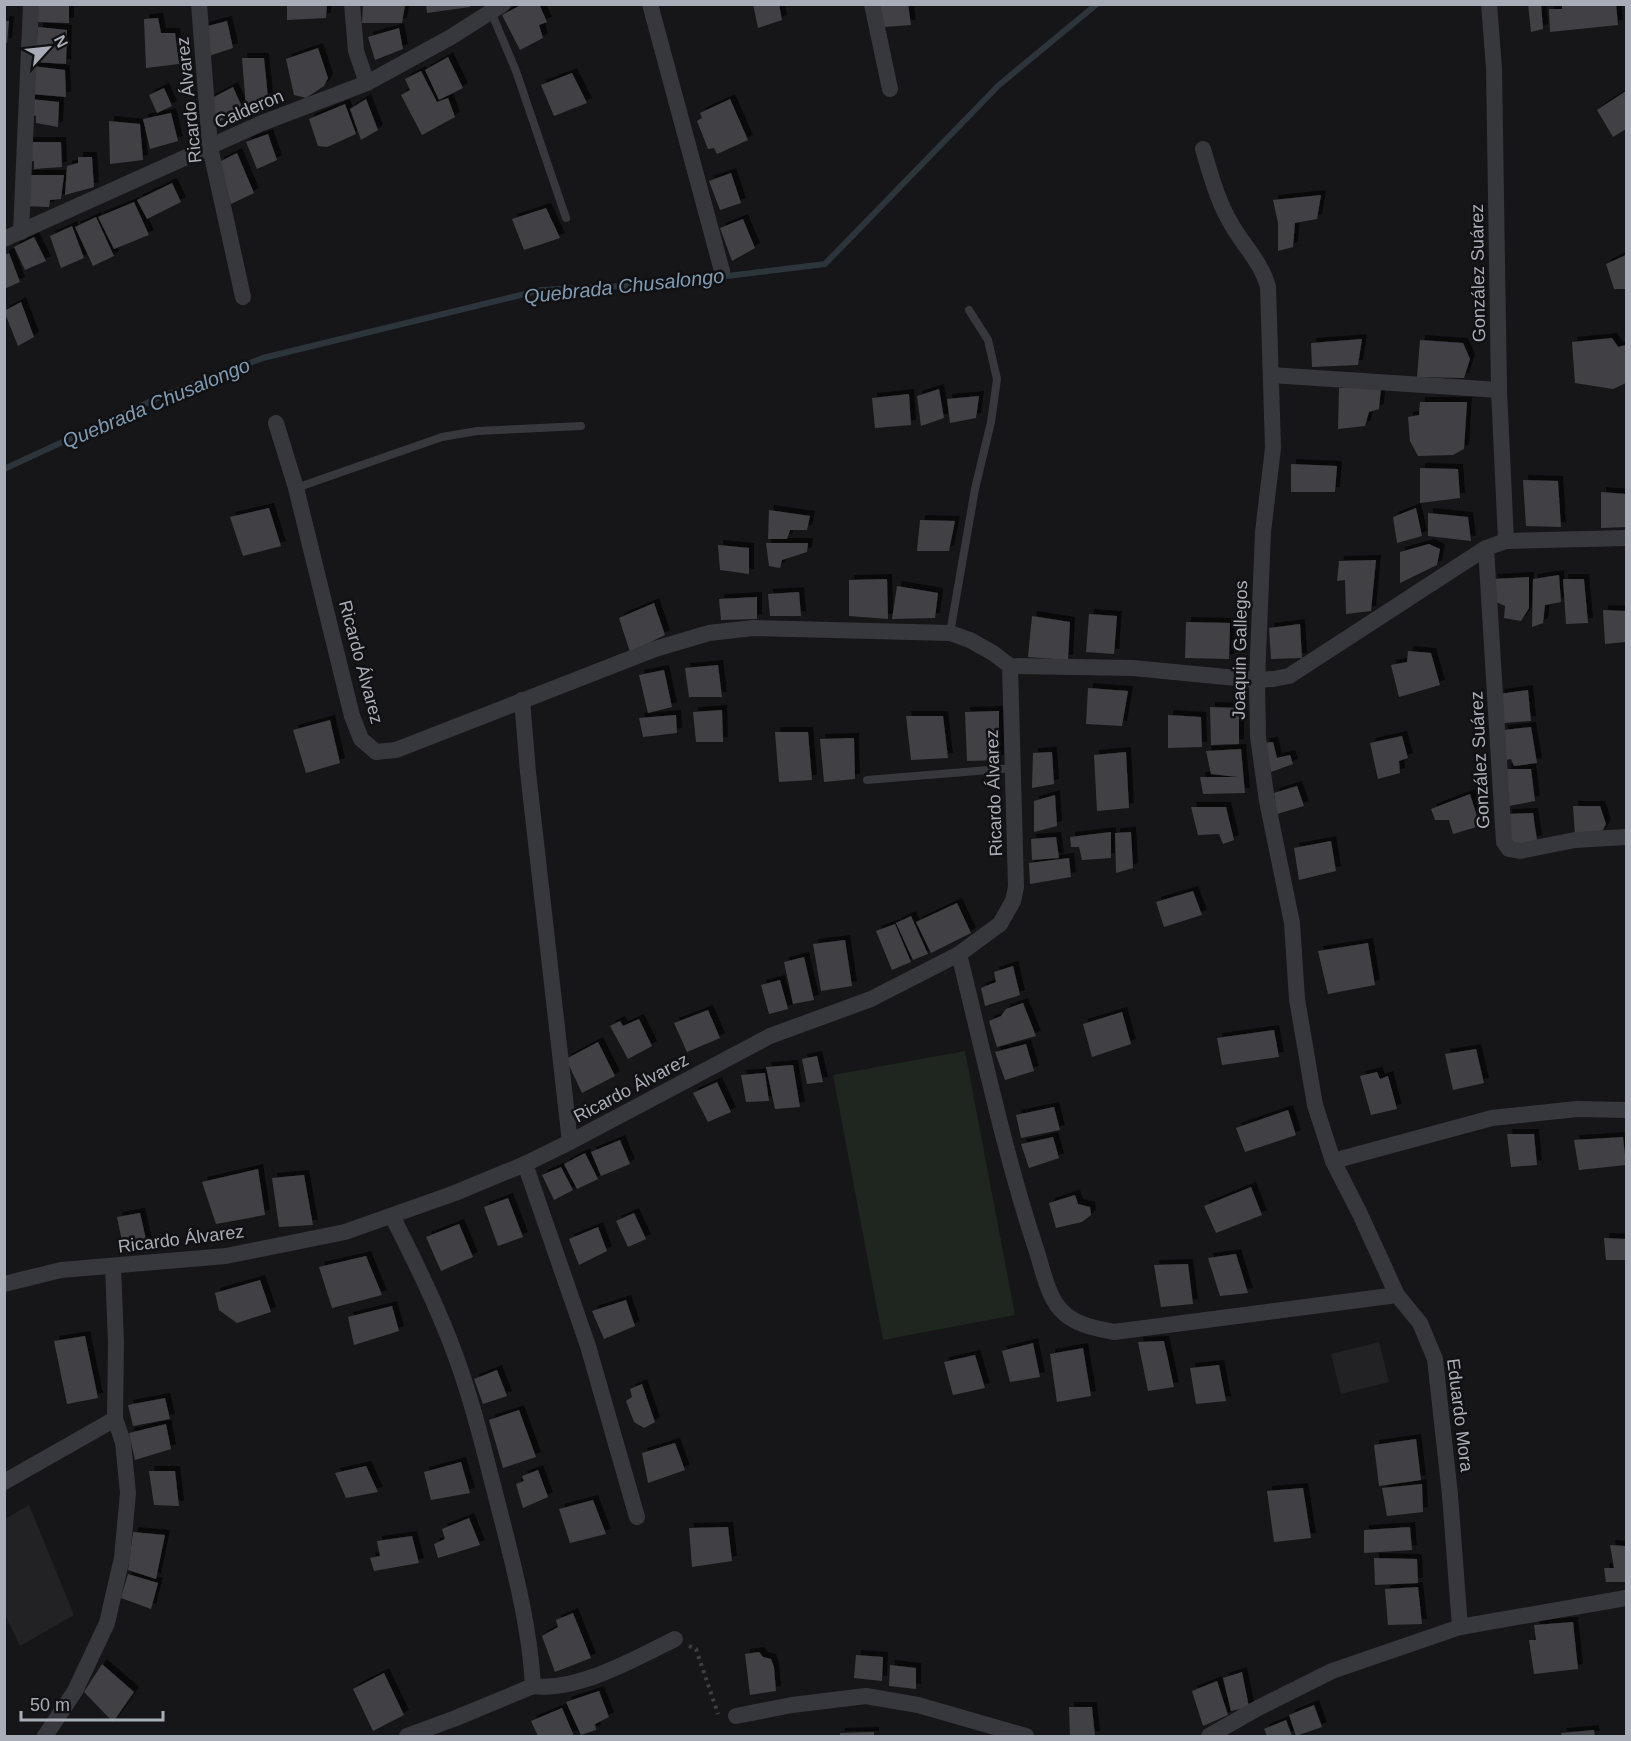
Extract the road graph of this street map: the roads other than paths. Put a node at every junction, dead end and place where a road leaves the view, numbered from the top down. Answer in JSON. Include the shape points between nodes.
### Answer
{"nodes":[{"id":1,"x":31,"y":4,"type":"edge"},
{"id":2,"x":199,"y":4,"type":"edge"},
{"id":3,"x":352,"y":4,"type":"edge"},
{"id":4,"x":650,"y":4,"type":"edge"},
{"id":5,"x":872,"y":4,"type":"edge"},
{"id":6,"x":1489,"y":4,"type":"edge"},
{"id":7,"x":497,"y":8,"type":"edge"},
{"id":8,"x":367,"y":83,"type":"junction"},
{"id":9,"x":890,"y":89,"type":"dead end"},
{"id":10,"x":210,"y":147,"type":"junction"},
{"id":11,"x":1203,"y":149,"type":"dead end"},
{"id":12,"x":566,"y":218,"type":"dead end"},
{"id":13,"x":21,"y":232,"type":"junction"},
{"id":14,"x":4,"y":239,"type":"edge"},
{"id":15,"x":722,"y":271,"type":"dead end"},
{"id":16,"x":243,"y":297,"type":"dead end"},
{"id":17,"x":969,"y":310,"type":"dead end"},
{"id":18,"x":1271,"y":375,"type":"junction"},
{"id":19,"x":1499,"y":390,"type":"junction"},
{"id":20,"x":276,"y":423,"type":"dead end"},
{"id":21,"x":581,"y":426,"type":"dead end"},
{"id":22,"x":296,"y":488,"type":"junction"},
{"id":23,"x":1626,"y":538,"type":"edge"},
{"id":24,"x":1506,"y":541,"type":"junction"},
{"id":25,"x":1486,"y":549,"type":"junction"},
{"id":26,"x":950,"y":633,"type":"junction"},
{"id":27,"x":1010,"y":666,"type":"junction"},
{"id":28,"x":1257,"y":680,"type":"junction"},
{"id":29,"x":522,"y":700,"type":"junction"},
{"id":30,"x":1013,"y":768,"type":"junction"},
{"id":31,"x":867,"y":780,"type":"dead end"},
{"id":32,"x":1626,"y":837,"type":"edge"},
{"id":33,"x":959,"y":954,"type":"junction"},
{"id":34,"x":1626,"y":1110,"type":"edge"},
{"id":35,"x":570,"y":1142,"type":"junction"},
{"id":36,"x":1333,"y":1161,"type":"junction"},
{"id":37,"x":525,"y":1164,"type":"junction"},
{"id":38,"x":392,"y":1216,"type":"junction"},
{"id":39,"x":113,"y":1267,"type":"junction"},
{"id":40,"x":4,"y":1284,"type":"edge"},
{"id":41,"x":1397,"y":1295,"type":"junction"},
{"id":42,"x":115,"y":1419,"type":"junction"},
{"id":43,"x":4,"y":1482,"type":"edge"},
{"id":44,"x":638,"y":1517,"type":"dead end"},
{"id":45,"x":1626,"y":1598,"type":"edge"},
{"id":46,"x":1460,"y":1627,"type":"junction"},
{"id":47,"x":675,"y":1639,"type":"road end"},
{"id":48,"x":533,"y":1686,"type":"junction"},
{"id":49,"x":736,"y":1716,"type":"road end"},
{"id":50,"x":45,"y":1737,"type":"edge"},
{"id":51,"x":407,"y":1737,"type":"edge"},
{"id":52,"x":1026,"y":1737,"type":"edge"},
{"id":53,"x":1209,"y":1737,"type":"edge"}],
"edges":[{"from":1,"to":13,"type":"street"},
{"from":2,"to":10,"type":"street","name":"Ricardo Álvarez"},
{"from":3,"to":8,"type":"street","via":[[356,51]]},
{"from":4,"to":15,"type":"street"},
{"from":5,"to":9,"type":"street"},
{"from":6,"to":19,"type":"street","name":"González Suárez","via":[[1494,68]]},
{"from":7,"to":8,"type":"street","name":"Calderon"},
{"from":7,"to":12,"type":"lane"},
{"from":8,"to":10,"type":"street","name":"Calderon"},
{"from":10,"to":13,"type":"street","name":"Calderon"},
{"from":10,"to":16,"type":"street","name":"Ricardo Álvarez"},
{"from":11,"to":18,"type":"street","name":"Joaquin Gallegos","via":[[1232,226],[1264,273],[1268,287]]},
{"from":13,"to":14,"type":"street","name":"Calderon"},
{"from":17,"to":26,"type":"lane","via":[[988,340],[997,379]]},
{"from":18,"to":19,"type":"street"},
{"from":18,"to":28,"type":"street","name":"Joaquin Gallegos","via":[[1273,448],[1263,532]]},
{"from":19,"to":24,"type":"street","name":"González Suárez"},
{"from":20,"to":22,"type":"street","name":"Ricardo Álvarez"},
{"from":21,"to":22,"type":"lane","via":[[449,436]]},
{"from":22,"to":29,"type":"street","name":"Ricardo Álvarez","via":[[352,716],[361,738],[376,752],[396,750]]},
{"from":23,"to":24,"type":"street"},
{"from":24,"to":25,"type":"street"},
{"from":25,"to":28,"type":"street","via":[[1289,676]]},
{"from":25,"to":32,"type":"street","name":"González Suárez","via":[[1504,842],[1509,849],[1520,851],[1575,840]]},
{"from":26,"to":27,"type":"street","name":"Ricardo Álvarez","via":[[970,640]]},
{"from":26,"to":29,"type":"street","name":"Ricardo Álvarez","via":[[753,628],[709,633],[655,649]]},
{"from":27,"to":28,"type":"street","via":[[1133,668]]},
{"from":27,"to":30,"type":"street","name":"Ricardo Álvarez"},
{"from":28,"to":36,"type":"street","name":"Joaquin Gallegos","via":[[1258,737],[1266,801],[1292,923],[1297,999],[1315,1105]]},
{"from":29,"to":35,"type":"street"},
{"from":30,"to":31,"type":"lane"},
{"from":30,"to":33,"type":"street","name":"Ricardo Álvarez","via":[[1013,901],[1000,924]]},
{"from":33,"to":35,"type":"street","name":"Ricardo Álvarez","via":[[871,999],[770,1036]]},
{"from":33,"to":41,"type":"street","via":[[1024,1212],[1050,1290],[1059,1308],[1074,1321],[1114,1332]]},
{"from":34,"to":36,"type":"street","via":[[1577,1109],[1492,1118]]},
{"from":35,"to":37,"type":"street","name":"Ricardo Álvarez"},
{"from":36,"to":41,"type":"street","name":"Eduardo Mora"},
{"from":37,"to":38,"type":"street","name":"Ricardo Álvarez"},
{"from":37,"to":44,"type":"street","via":[[588,1346]]},
{"from":38,"to":39,"type":"street","name":"Ricardo Álvarez","via":[[345,1232],[226,1256]]},
{"from":38,"to":48,"type":"street","via":[[453,1348],[474,1410],[519,1587]]},
{"from":39,"to":40,"type":"street","name":"Ricardo Álvarez","via":[[61,1270]]},
{"from":39,"to":42,"type":"street"},
{"from":41,"to":46,"type":"street","name":"Eduardo Mora","via":[[1420,1323],[1436,1359]]},
{"from":42,"to":43,"type":"street"},
{"from":42,"to":50,"type":"street","via":[[123,1442],[128,1493],[122,1558],[107,1623],[75,1691]]},
{"from":45,"to":46,"type":"street"},
{"from":46,"to":53,"type":"street","via":[[1332,1671]]},
{"from":47,"to":48,"type":"street","via":[[598,1674],[561,1686]]},
{"from":48,"to":51,"type":"street"},
{"from":49,"to":52,"type":"street","via":[[866,1696],[918,1705]]}]}
